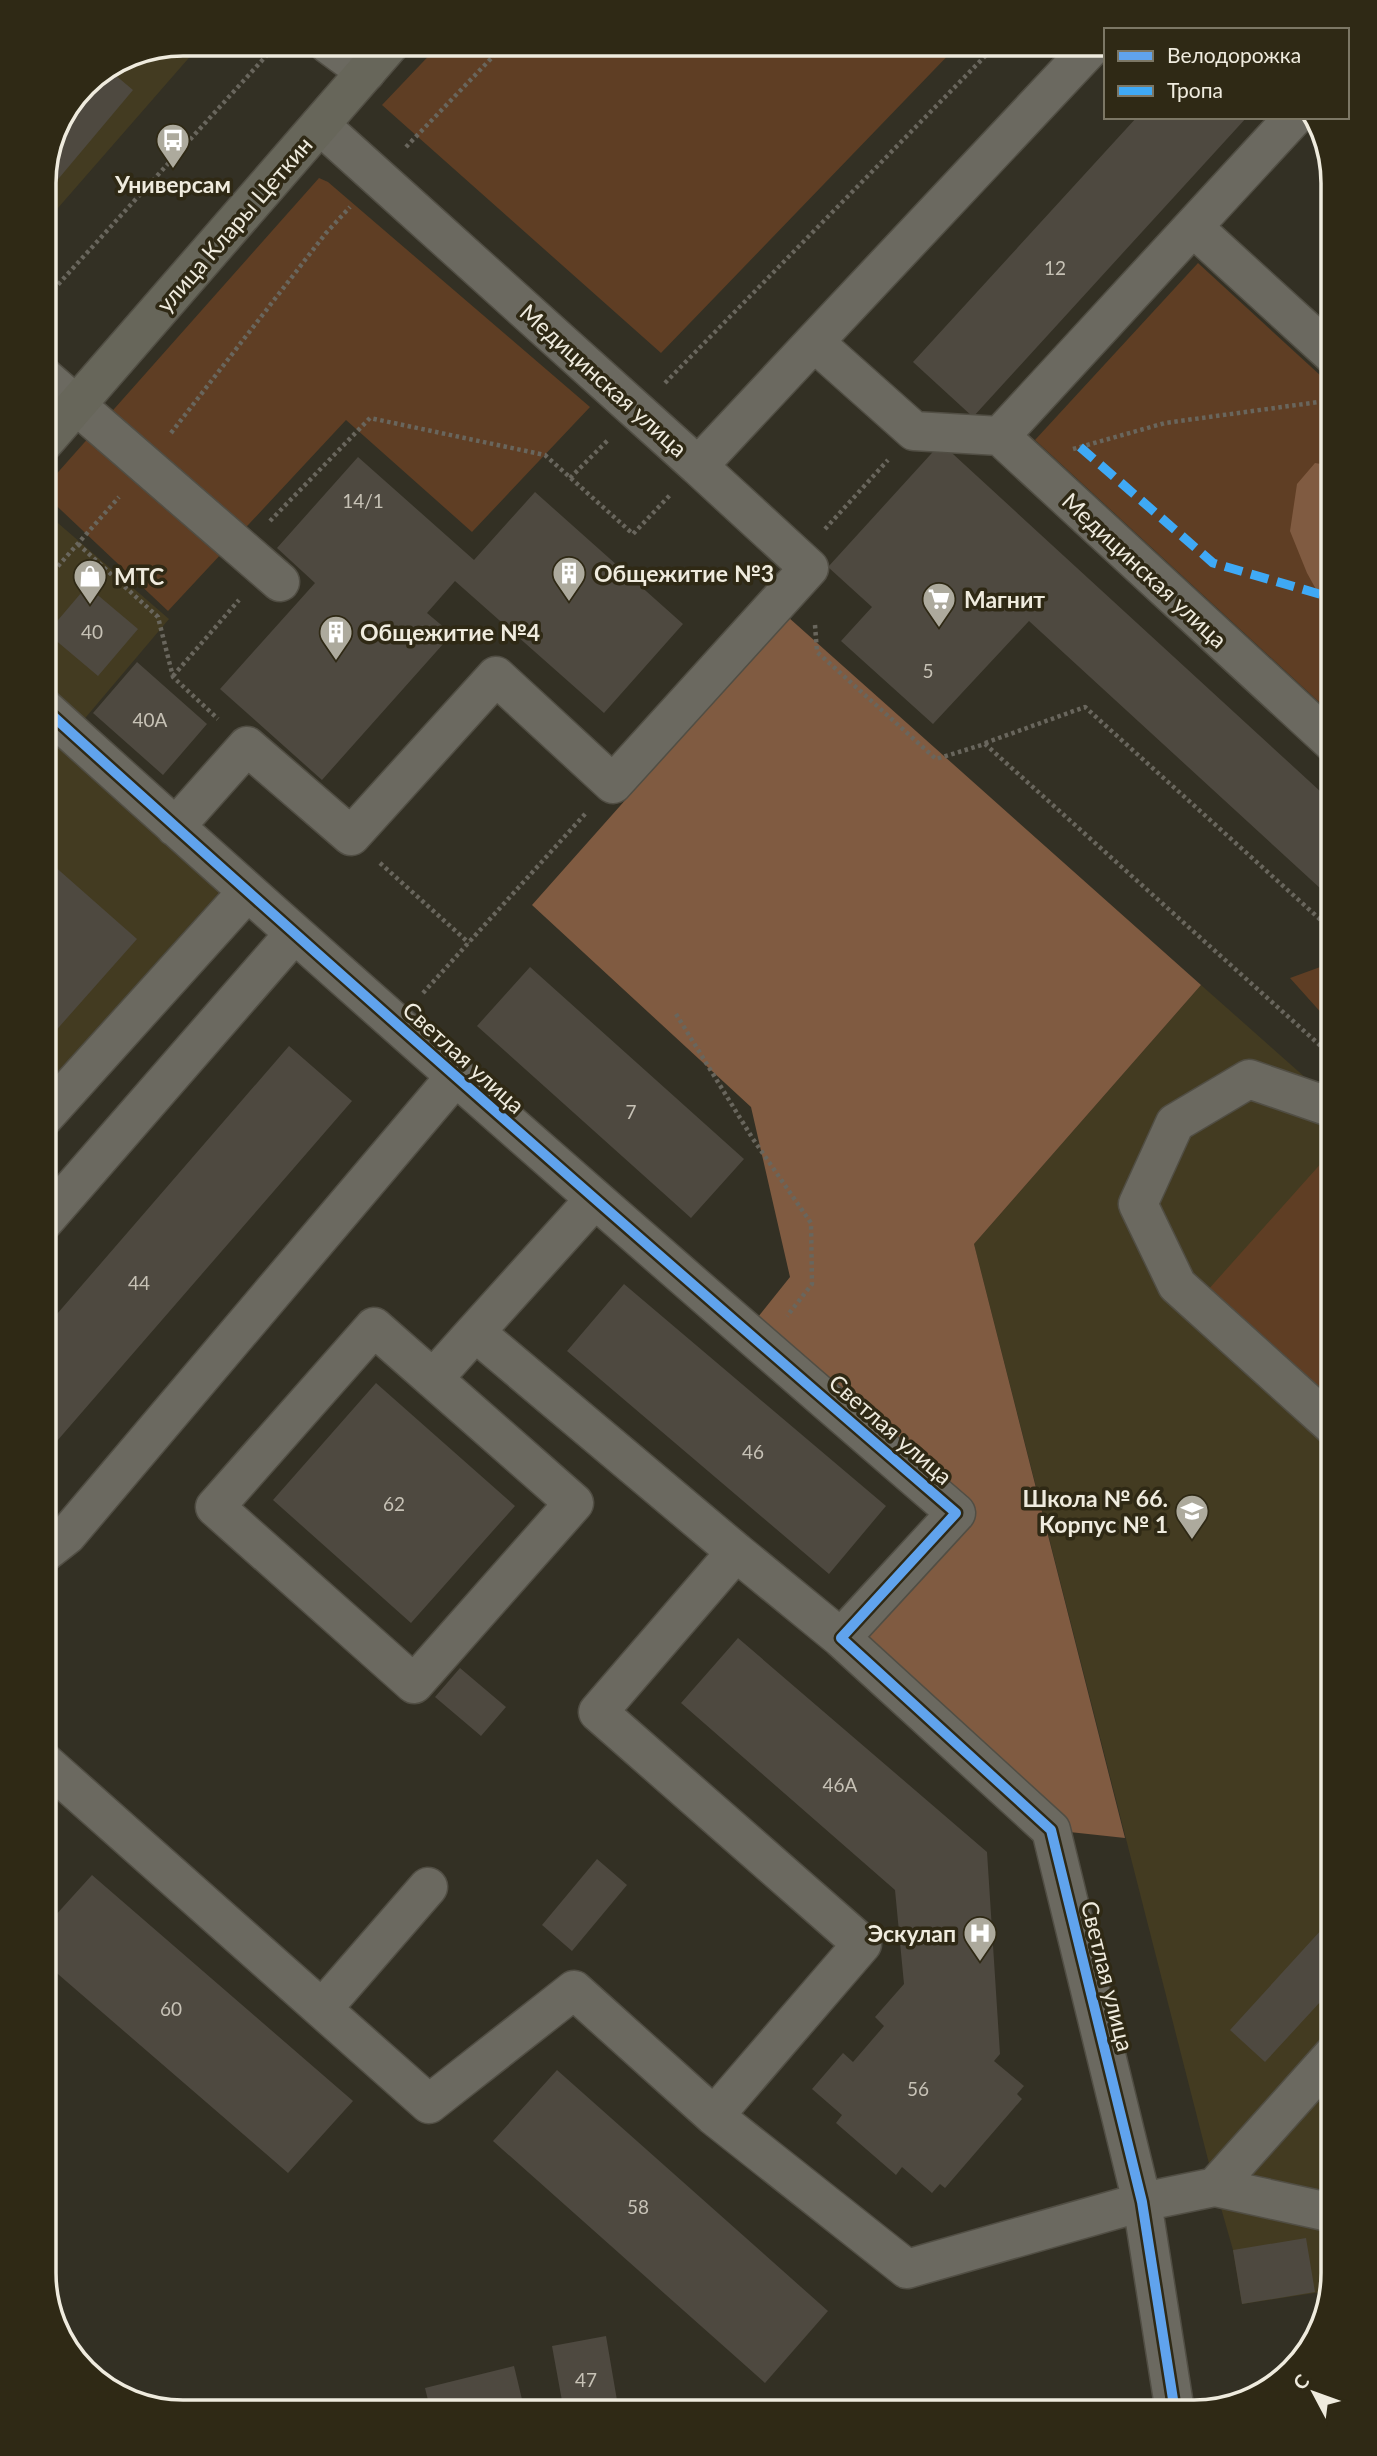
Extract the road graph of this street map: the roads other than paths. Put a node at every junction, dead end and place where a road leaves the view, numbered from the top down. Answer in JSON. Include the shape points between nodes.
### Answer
{"nodes":[{"id":1,"x":1083,"y":56,"type":"edge"},
{"id":2,"x":378,"y":58,"type":"edge"},
{"id":3,"x":1292,"y":119,"type":"edge"},
{"id":4,"x":320,"y":125,"type":"junction"},
{"id":5,"x":1194,"y":228,"type":"junction"},
{"id":6,"x":814,"y":342,"type":"junction"},
{"id":7,"x":1321,"y":344,"type":"edge"},
{"id":8,"x":56,"y":387,"type":"edge"},
{"id":9,"x":77,"y":404,"type":"junction"},
{"id":10,"x":56,"y":428,"type":"edge"},
{"id":11,"x":1000,"y":436,"type":"junction"},
{"id":12,"x":698,"y":466,"type":"junction"},
{"id":13,"x":263,"y":567,"type":"road end"},
{"id":14,"x":56,"y":719,"type":"edge"},
{"id":15,"x":1321,"y":732,"type":"edge"},
{"id":16,"x":175,"y":827,"type":"junction"},
{"id":17,"x":247,"y":892,"type":"junction"},
{"id":18,"x":294,"y":934,"type":"junction"},
{"id":19,"x":455,"y":1077,"type":"junction"},
{"id":20,"x":56,"y":1104,"type":"edge"},
{"id":21,"x":1321,"y":1104,"type":"edge"},
{"id":22,"x":594,"y":1200,"type":"junction"},
{"id":23,"x":56,"y":1207,"type":"edge"},
{"id":24,"x":475,"y":1332,"type":"junction"},
{"id":25,"x":433,"y":1379,"type":"junction"},
{"id":26,"x":1321,"y":1415,"type":"edge"},
{"id":27,"x":56,"y":1544,"type":"edge"},
{"id":28,"x":736,"y":1552,"type":"junction"},
{"id":29,"x":841,"y":1638,"type":"junction"},
{"id":30,"x":56,"y":1773,"type":"edge"},
{"id":31,"x":428,"y":1887,"type":"dead end"},
{"id":32,"x":322,"y":2008,"type":"junction"},
{"id":33,"x":1321,"y":2068,"type":"edge"},
{"id":34,"x":714,"y":2116,"type":"junction"},
{"id":35,"x":1214,"y":2188,"type":"junction"},
{"id":36,"x":1142,"y":2202,"type":"junction"},
{"id":37,"x":1321,"y":2210,"type":"edge"},
{"id":38,"x":1173,"y":2400,"type":"edge"}],
"edges":[{"from":1,"to":6,"type":"street","name":"Медицинская улица"},
{"from":2,"to":4,"type":"main road","name":"улица Клары Цеткин"},
{"from":3,"to":5,"type":"street"},
{"from":4,"to":9,"type":"main road","name":"улица Клары Цеткин"},
{"from":4,"to":12,"type":"street","name":"Медицинская улица"},
{"from":5,"to":7,"type":"street"},
{"from":5,"to":11,"type":"street"},
{"from":6,"to":11,"type":"street","via":[[914,431]]},
{"from":6,"to":12,"type":"street","name":"Медицинская улица"},
{"from":8,"to":9,"type":"street"},
{"from":9,"to":10,"type":"main road","name":"улица Клары Цеткин"},
{"from":9,"to":13,"type":"street"},
{"from":11,"to":15,"type":"street","name":"Медицинская улица"},
{"from":12,"to":16,"type":"street","via":[[804,563],[612,784],[496,676],[351,836],[247,746]]},
{"from":14,"to":16,"type":"street","name":"Светлая улица"},
{"from":16,"to":17,"type":"street","name":"Светлая улица"},
{"from":17,"to":18,"type":"street","name":"Светлая улица"},
{"from":17,"to":20,"type":"street"},
{"from":18,"to":19,"type":"street","name":"Светлая улица"},
{"from":18,"to":23,"type":"street"},
{"from":19,"to":22,"type":"street","name":"Светлая улица"},
{"from":19,"to":27,"type":"street"},
{"from":21,"to":26,"type":"street","via":[[1250,1079],[1175,1123],[1138,1204],[1177,1285]]},
{"from":22,"to":24,"type":"street"},
{"from":22,"to":29,"type":"street","name":"Светлая улица","via":[[956,1513]]},
{"from":24,"to":25,"type":"street"},
{"from":24,"to":28,"type":"street"},
{"from":25,"to":25,"type":"street","via":[[574,1503],[414,1684],[215,1507],[374,1327]]},
{"from":28,"to":29,"type":"street"},
{"from":28,"to":34,"type":"street","via":[[598,1712],[862,1944]]},
{"from":29,"to":36,"type":"street","name":"Светлая улица","via":[[1051,1830]]},
{"from":30,"to":32,"type":"street"},
{"from":31,"to":32,"type":"street"},
{"from":32,"to":34,"type":"street","via":[[429,2104],[574,1990]]},
{"from":33,"to":35,"type":"street"},
{"from":34,"to":36,"type":"street","via":[[908,2269]]},
{"from":35,"to":36,"type":"street"},
{"from":35,"to":37,"type":"street"},
{"from":36,"to":38,"type":"street","name":"Светлая улица"}]}
